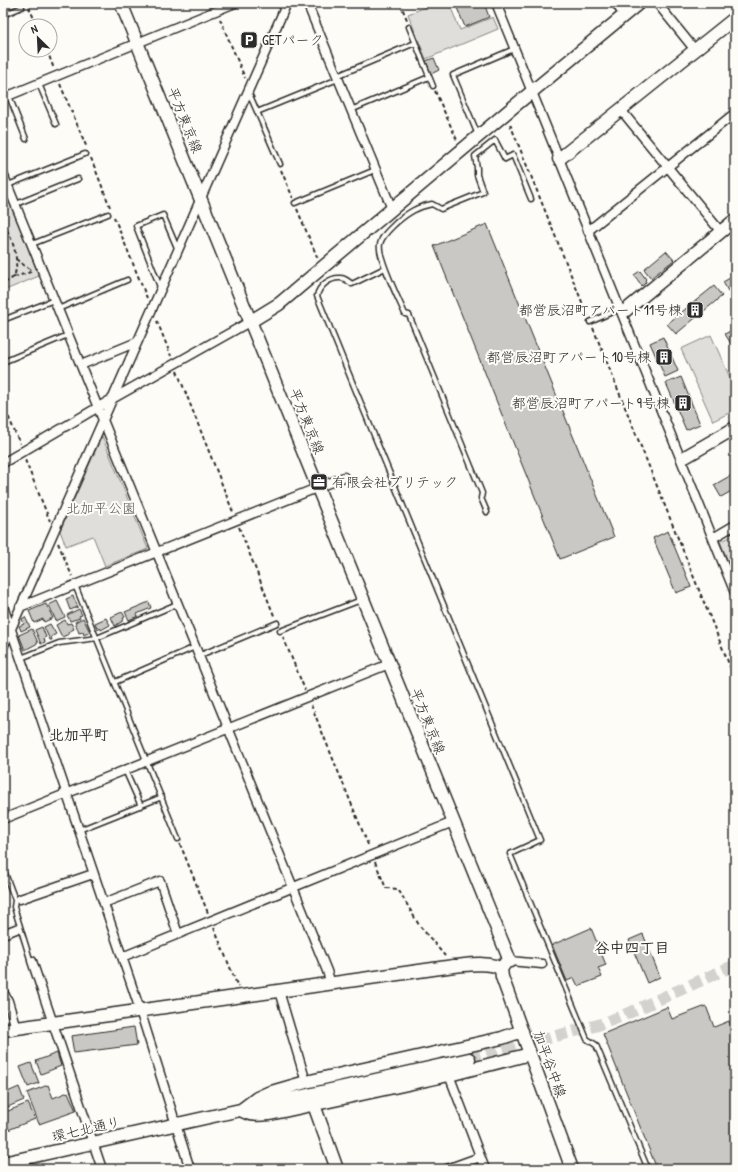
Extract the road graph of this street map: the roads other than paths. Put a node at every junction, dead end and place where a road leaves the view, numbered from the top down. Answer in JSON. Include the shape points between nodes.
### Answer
{"nodes":[{"id":1,"x":121,"y":3,"type":"edge"},
{"id":2,"x":235,"y":3,"type":"edge"},
{"id":3,"x":287,"y":3,"type":"edge"},
{"id":4,"x":307,"y":3,"type":"edge"},
{"id":5,"x":496,"y":3,"type":"edge"},
{"id":6,"x":616,"y":3,"type":"edge"},
{"id":7,"x":639,"y":3,"type":"edge"},
{"id":8,"x":657,"y":3,"type":"edge"},
{"id":9,"x":22,"y":7,"type":"dead end"},
{"id":10,"x":3,"y":15,"type":"edge"},
{"id":11,"x":624,"y":16,"type":"junction"},
{"id":12,"x":735,"y":18,"type":"edge"},
{"id":13,"x":409,"y":27,"type":"road end"},
{"id":14,"x":415,"y":43,"type":"junction"},
{"id":15,"x":137,"y":44,"type":"junction"},
{"id":16,"x":514,"y":50,"type":"junction"},
{"id":17,"x":695,"y":50,"type":"junction"},
{"id":18,"x":429,"y":76,"type":"junction"},
{"id":19,"x":337,"y":77,"type":"junction"},
{"id":20,"x":39,"y":83,"type":"junction"},
{"id":21,"x":433,"y":86,"type":"road end"},
{"id":22,"x":249,"y":90,"type":"junction"},
{"id":23,"x":531,"y":92,"type":"junction"},
{"id":24,"x":6,"y":96,"type":"edge"},
{"id":25,"x":350,"y":110,"type":"junction"},
{"id":26,"x":620,"y":110,"type":"junction"},
{"id":27,"x":258,"y":112,"type":"junction"},
{"id":28,"x":735,"y":113,"type":"edge"},
{"id":29,"x":56,"y":124,"type":"dead end"},
{"id":30,"x":478,"y":136,"type":"junction"},
{"id":31,"x":26,"y":139,"type":"dead end"},
{"id":32,"x":85,"y":154,"type":"dead end"},
{"id":33,"x":559,"y":160,"type":"junction"},
{"id":34,"x":280,"y":164,"type":"road end"},
{"id":35,"x":668,"y":167,"type":"junction"},
{"id":36,"x":375,"y":170,"type":"junction"},
{"id":37,"x":3,"y":176,"type":"edge"},
{"id":38,"x":78,"y":179,"type":"dead end"},
{"id":39,"x":8,"y":185,"type":"junction"},
{"id":40,"x":201,"y":198,"type":"junction"},
{"id":41,"x":531,"y":199,"type":"dead end"},
{"id":42,"x":295,"y":203,"type":"road end"},
{"id":43,"x":15,"y":204,"type":"junction"},
{"id":44,"x":392,"y":209,"type":"junction"},
{"id":45,"x":108,"y":214,"type":"dead end"},
{"id":46,"x":735,"y":220,"type":"edge"},
{"id":47,"x":588,"y":231,"type":"junction"},
{"id":48,"x":720,"y":232,"type":"junction"},
{"id":49,"x":32,"y":245,"type":"junction"},
{"id":50,"x":178,"y":250,"type":"junction"},
{"id":51,"x":385,"y":268,"type":"junction"},
{"id":52,"x":127,"y":280,"type":"dead end"},
{"id":53,"x":161,"y":289,"type":"junction"},
{"id":54,"x":54,"y":300,"type":"junction"},
{"id":55,"x":58,"y":309,"type":"junction"},
{"id":56,"x":622,"y":311,"type":"junction"},
{"id":57,"x":3,"y":320,"type":"edge"},
{"id":58,"x":251,"y":321,"type":"junction"},
{"id":59,"x":590,"y":322,"type":"road end"},
{"id":60,"x":68,"y":334,"type":"junction"},
{"id":61,"x":137,"y":342,"type":"junction"},
{"id":62,"x":3,"y":362,"type":"edge"},
{"id":63,"x":81,"y":365,"type":"junction"},
{"id":64,"x":112,"y":399,"type":"junction"},
{"id":65,"x":98,"y":408,"type":"junction"},
{"id":66,"x":102,"y":419,"type":"junction"},
{"id":67,"x":735,"y":428,"type":"edge"},
{"id":68,"x":683,"y":458,"type":"junction"},
{"id":69,"x":3,"y":463,"type":"edge"},
{"id":70,"x":344,"y":477,"type":"dead end"},
{"id":71,"x":318,"y":488,"type":"junction"},
{"id":72,"x":487,"y":512,"type":"dead end"},
{"id":73,"x":735,"y":525,"type":"edge"},
{"id":74,"x":713,"y":538,"type":"junction"},
{"id":75,"x":156,"y":552,"type":"junction"},
{"id":76,"x":75,"y":585,"type":"junction"},
{"id":77,"x":735,"y":593,"type":"edge"},
{"id":78,"x":363,"y":599,"type":"junction"},
{"id":79,"x":177,"y":604,"type":"junction"},
{"id":80,"x":3,"y":607,"type":"edge"},
{"id":81,"x":20,"y":607,"type":"junction"},
{"id":82,"x":278,"y":624,"type":"dead end"},
{"id":83,"x":280,"y":631,"type":"dead end"},
{"id":84,"x":7,"y":633,"type":"edge"},
{"id":85,"x":97,"y":638,"type":"junction"},
{"id":86,"x":3,"y":647,"type":"edge"},
{"id":87,"x":195,"y":647,"type":"junction"},
{"id":88,"x":198,"y":656,"type":"junction"},
{"id":89,"x":21,"y":658,"type":"junction"},
{"id":90,"x":389,"y":664,"type":"junction"},
{"id":91,"x":115,"y":682,"type":"junction"},
{"id":92,"x":228,"y":728,"type":"junction"},
{"id":93,"x":147,"y":761,"type":"junction"},
{"id":94,"x":125,"y":770,"type":"junction"},
{"id":95,"x":66,"y":794,"type":"junction"},
{"id":96,"x":162,"y":797,"type":"junction"},
{"id":97,"x":140,"y":806,"type":"junction"},
{"id":98,"x":3,"y":819,"type":"edge"},
{"id":99,"x":453,"y":822,"type":"junction"},
{"id":100,"x":79,"y":830,"type":"junction"},
{"id":101,"x":178,"y":839,"type":"dead end"},
{"id":102,"x":3,"y":868,"type":"edge"},
{"id":103,"x":93,"y":874,"type":"junction"},
{"id":104,"x":292,"y":887,"type":"junction"},
{"id":105,"x":18,"y":900,"type":"junction"},
{"id":106,"x":104,"y":903,"type":"junction"},
{"id":107,"x":18,"y":929,"type":"junction"},
{"id":108,"x":3,"y":934,"type":"edge"},
{"id":109,"x":178,"y":934,"type":"junction"},
{"id":110,"x":122,"y":957,"type":"junction"},
{"id":111,"x":32,"y":961,"type":"joint"},
{"id":112,"x":510,"y":961,"type":"junction"},
{"id":113,"x":542,"y":964,"type":"dead end"},
{"id":114,"x":501,"y":969,"type":"junction"},
{"id":115,"x":331,"y":984,"type":"junction"},
{"id":116,"x":279,"y":991,"type":"junction"},
{"id":117,"x":3,"y":992,"type":"edge"},
{"id":118,"x":140,"y":1011,"type":"junction"},
{"id":119,"x":52,"y":1023,"type":"junction"},
{"id":120,"x":16,"y":1028,"type":"junction"},
{"id":121,"x":3,"y":1030,"type":"edge"},
{"id":122,"x":522,"y":1031,"type":"junction"},
{"id":123,"x":530,"y":1054,"type":"junction"},
{"id":124,"x":469,"y":1059,"type":"tunnel mouth"},
{"id":125,"x":449,"y":1075,"type":"junction"},
{"id":126,"x":306,"y":1082,"type":"junction"},
{"id":127,"x":314,"y":1105,"type":"junction"},
{"id":128,"x":241,"y":1110,"type":"junction"},
{"id":129,"x":176,"y":1125,"type":"junction"},
{"id":130,"x":94,"y":1143,"type":"junction"},
{"id":131,"x":480,"y":1157,"type":"junction"},
{"id":132,"x":3,"y":1163,"type":"edge"},
{"id":133,"x":102,"y":1169,"type":"edge"},
{"id":134,"x":190,"y":1169,"type":"edge"},
{"id":135,"x":337,"y":1169,"type":"edge"},
{"id":136,"x":447,"y":1169,"type":"edge"},
{"id":137,"x":485,"y":1169,"type":"edge"},
{"id":138,"x":572,"y":1169,"type":"edge"},
{"id":139,"x":648,"y":1169,"type":"edge"}],
"edges":[{"from":1,"to":15,"type":"street","name":"平方東京線"},
{"from":2,"to":15,"type":"street"},
{"from":3,"to":22,"type":"street"},
{"from":4,"to":19,"type":"street"},
{"from":5,"to":16,"type":"street"},
{"from":6,"to":11,"type":"street"},
{"from":7,"to":11,"type":"street"},
{"from":8,"to":17,"type":"street"},
{"from":9,"to":10,"type":"lane"},
{"from":11,"to":23,"type":"street"},
{"from":12,"to":17,"type":"street"},
{"from":13,"to":14,"type":"lane"},
{"from":14,"to":18,"type":"lane"},
{"from":14,"to":19,"type":"lane"},
{"from":15,"to":20,"type":"street"},
{"from":15,"to":40,"type":"street","name":"平方東京線"},
{"from":16,"to":23,"type":"street"},
{"from":16,"to":30,"type":"lane","via":[[453,75]]},
{"from":17,"to":26,"type":"street"},
{"from":18,"to":21,"type":"lane"},
{"from":18,"to":25,"type":"lane"},
{"from":19,"to":25,"type":"street"},
{"from":19,"to":27,"type":"lane"},
{"from":20,"to":24,"type":"street"},
{"from":20,"to":29,"type":"lane"},
{"from":22,"to":27,"type":"lane"},
{"from":22,"to":40,"type":"street"},
{"from":23,"to":30,"type":"street"},
{"from":23,"to":33,"type":"street"},
{"from":24,"to":31,"type":"lane"},
{"from":25,"to":36,"type":"street"},
{"from":26,"to":33,"type":"street"},
{"from":26,"to":35,"type":"street"},
{"from":27,"to":34,"type":"lane"},
{"from":28,"to":35,"type":"street"},
{"from":30,"to":44,"type":"street"},
{"from":32,"to":39,"type":"lane"},
{"from":33,"to":47,"type":"street"},
{"from":35,"to":47,"type":"street"},
{"from":35,"to":48,"type":"street"},
{"from":36,"to":42,"type":"lane"},
{"from":36,"to":44,"type":"street"},
{"from":37,"to":39,"type":"street"},
{"from":38,"to":43,"type":"lane"},
{"from":39,"to":43,"type":"street"},
{"from":40,"to":50,"type":"street"},
{"from":40,"to":58,"type":"street","name":"平方東京線"},
{"from":41,"to":51,"type":"lane","via":[[513,155],[505,159],[495,140],[475,156],[477,175],[483,192],[441,210],[432,204],[418,207],[400,220],[382,237],[380,251]]},
{"from":43,"to":49,"type":"street"},
{"from":44,"to":58,"type":"street","via":[[279,304]]},
{"from":45,"to":49,"type":"lane"},
{"from":46,"to":48,"type":"street"},
{"from":47,"to":56,"type":"street"},
{"from":48,"to":56,"type":"street"},
{"from":49,"to":54,"type":"street"},
{"from":50,"to":53,"type":"street"},
{"from":50,"to":53,"type":"lane","via":[[163,215],[136,226]]},
{"from":51,"to":72,"type":"lane","via":[[405,314],[409,315],[482,493],[481,498]]},
{"from":51,"to":139,"type":"lane","via":[[352,284],[342,278],[335,278],[321,286],[317,296],[540,840],[510,854],[587,1039],[596,1045]]},
{"from":52,"to":55,"type":"lane"},
{"from":53,"to":61,"type":"street"},
{"from":54,"to":55,"type":"street"},
{"from":54,"to":57,"type":"lane"},
{"from":55,"to":60,"type":"street"},
{"from":56,"to":59,"type":"lane"},
{"from":56,"to":68,"type":"street"},
{"from":58,"to":64,"type":"street"},
{"from":58,"to":71,"type":"street","name":"平方東京線"},
{"from":60,"to":62,"type":"lane"},
{"from":60,"to":63,"type":"street"},
{"from":61,"to":63,"type":"street"},
{"from":61,"to":64,"type":"street"},
{"from":63,"to":65,"type":"street"},
{"from":64,"to":65,"type":"street"},
{"from":64,"to":66,"type":"street"},
{"from":65,"to":66,"type":"street"},
{"from":65,"to":69,"type":"street"},
{"from":66,"to":75,"type":"street"},
{"from":66,"to":81,"type":"street"},
{"from":67,"to":68,"type":"street"},
{"from":68,"to":74,"type":"street"},
{"from":70,"to":71,"type":"street"},
{"from":71,"to":75,"type":"street"},
{"from":71,"to":78,"type":"street","name":"平方東京線"},
{"from":73,"to":74,"type":"street"},
{"from":74,"to":77,"type":"street"},
{"from":75,"to":76,"type":"street"},
{"from":75,"to":79,"type":"street"},
{"from":76,"to":81,"type":"street"},
{"from":76,"to":85,"type":"lane"},
{"from":78,"to":83,"type":"lane"},
{"from":78,"to":90,"type":"street","name":"平方東京線"},
{"from":79,"to":85,"type":"lane"},
{"from":79,"to":87,"type":"street"},
{"from":80,"to":84,"type":"street"},
{"from":81,"to":84,"type":"street"},
{"from":82,"to":88,"type":"lane"},
{"from":84,"to":86,"type":"street"},
{"from":84,"to":89,"type":"street"},
{"from":85,"to":89,"type":"lane","via":[[59,643]]},
{"from":85,"to":91,"type":"lane"},
{"from":87,"to":88,"type":"street"},
{"from":87,"to":91,"type":"lane"},
{"from":88,"to":92,"type":"street"},
{"from":89,"to":95,"type":"street"},
{"from":90,"to":92,"type":"street"},
{"from":90,"to":99,"type":"street","name":"平方東京線"},
{"from":91,"to":93,"type":"lane"},
{"from":92,"to":93,"type":"street"},
{"from":92,"to":104,"type":"street"},
{"from":93,"to":94,"type":"street"},
{"from":93,"to":96,"type":"lane"},
{"from":94,"to":95,"type":"street"},
{"from":94,"to":97,"type":"lane"},
{"from":95,"to":98,"type":"street"},
{"from":95,"to":100,"type":"street"},
{"from":96,"to":97,"type":"lane"},
{"from":96,"to":101,"type":"lane"},
{"from":97,"to":100,"type":"lane"},
{"from":99,"to":104,"type":"street"},
{"from":99,"to":112,"type":"street","name":"平方東京線"},
{"from":100,"to":103,"type":"street"},
{"from":102,"to":105,"type":"lane"},
{"from":103,"to":105,"type":"street"},
{"from":103,"to":106,"type":"street"},
{"from":104,"to":109,"type":"street"},
{"from":104,"to":115,"type":"street"},
{"from":105,"to":107,"type":"lane","via":[[14,907]]},
{"from":106,"to":109,"type":"street","via":[[160,881]]},
{"from":106,"to":110,"type":"street"},
{"from":107,"to":108,"type":"street"},
{"from":107,"to":111,"type":"lane"},
{"from":109,"to":110,"type":"street"},
{"from":110,"to":118,"type":"street"},
{"from":111,"to":119,"type":"street"},
{"from":112,"to":113,"type":"street"},
{"from":112,"to":114,"type":"street"},
{"from":114,"to":115,"type":"street","via":[[486,965],[454,966]]},
{"from":114,"to":122,"type":"street","name":"加平谷中線"},
{"from":115,"to":116,"type":"street"},
{"from":116,"to":118,"type":"street"},
{"from":116,"to":126,"type":"street"},
{"from":117,"to":120,"type":"street"},
{"from":118,"to":119,"type":"street"},
{"from":118,"to":129,"type":"street"},
{"from":119,"to":120,"type":"street"},
{"from":119,"to":130,"type":"street"},
{"from":120,"to":121,"type":"street"},
{"from":122,"to":123,"type":"street","name":"加平谷中線"},
{"from":122,"to":126,"type":"street","via":[[502,1038]]},
{"from":123,"to":125,"type":"street"},
{"from":123,"to":138,"type":"street","name":"加平谷中線"},
{"from":124,"to":128,"type":"street","name":"環七北通り"},
{"from":125,"to":127,"type":"street"},
{"from":125,"to":131,"type":"street"},
{"from":126,"to":128,"type":"street","via":[[268,1093]]},
{"from":127,"to":128,"type":"street","via":[[258,1116],[246,1114]]},
{"from":127,"to":135,"type":"street"},
{"from":128,"to":129,"type":"street","name":"環七北通り"},
{"from":129,"to":130,"type":"street","name":"環七北通り"},
{"from":129,"to":134,"type":"street"},
{"from":130,"to":132,"type":"street","name":"環七北通り"},
{"from":130,"to":133,"type":"street"},
{"from":131,"to":136,"type":"street"},
{"from":131,"to":137,"type":"street"}]}
